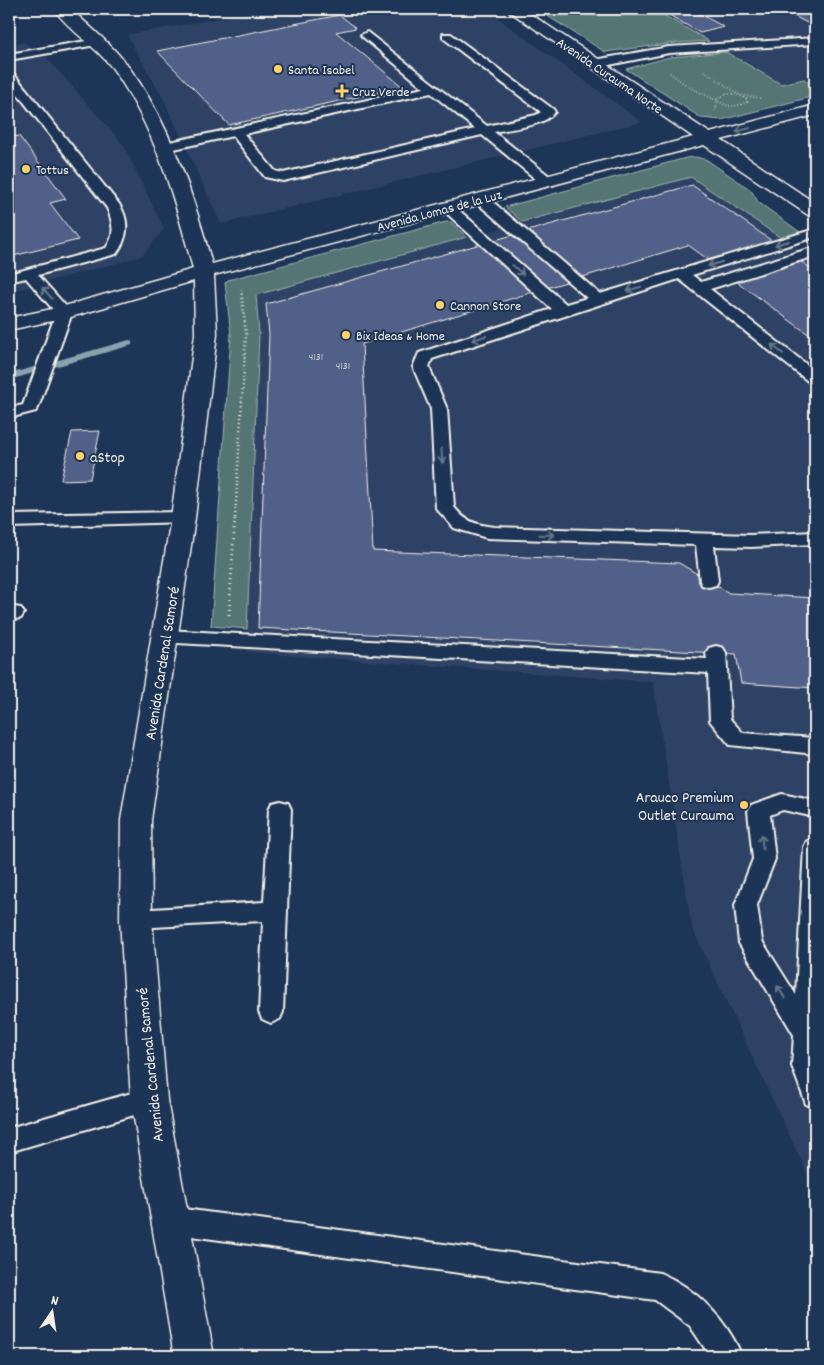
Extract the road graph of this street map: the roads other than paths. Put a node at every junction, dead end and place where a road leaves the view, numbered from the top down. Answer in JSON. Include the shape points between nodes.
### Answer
{"nodes":[{"id":1,"x":62,"y":9,"type":"edge"},
{"id":2,"x":513,"y":9,"type":"edge"},
{"id":3,"x":367,"y":35,"type":"dead end"},
{"id":4,"x":447,"y":36,"type":"dead end"},
{"id":5,"x":815,"y":41,"type":"edge"},
{"id":6,"x":98,"y":42,"type":"junction"},
{"id":7,"x":9,"y":57,"type":"edge"},
{"id":8,"x":594,"y":64,"type":"junction"},
{"id":9,"x":9,"y":76,"type":"edge"},
{"id":10,"x":435,"y":88,"type":"junction"},
{"id":11,"x":815,"y":110,"type":"edge"},
{"id":12,"x":486,"y":130,"type":"junction"},
{"id":13,"x":236,"y":132,"type":"junction"},
{"id":14,"x":708,"y":139,"type":"junction"},
{"id":15,"x":165,"y":148,"type":"junction"},
{"id":16,"x":548,"y":182,"type":"junction"},
{"id":17,"x":481,"y":199,"type":"junction"},
{"id":18,"x":448,"y":208,"type":"junction"},
{"id":19,"x":815,"y":211,"type":"edge"},
{"id":20,"x":815,"y":233,"type":"edge"},
{"id":21,"x":815,"y":251,"type":"edge"},
{"id":22,"x":204,"y":272,"type":"junction"},
{"id":23,"x":29,"y":273,"type":"junction"},
{"id":24,"x":681,"y":274,"type":"junction"},
{"id":25,"x":9,"y":278,"type":"edge"},
{"id":26,"x":698,"y":288,"type":"junction"},
{"id":27,"x":598,"y":300,"type":"junction"},
{"id":28,"x":564,"y":310,"type":"junction"},
{"id":29,"x":64,"y":313,"type":"junction"},
{"id":30,"x":9,"y":324,"type":"edge"},
{"id":31,"x":9,"y":336,"type":"edge"},
{"id":32,"x":815,"y":379,"type":"edge"},
{"id":33,"x":9,"y":413,"type":"edge"},
{"id":34,"x":183,"y":518,"type":"junction"},
{"id":35,"x":9,"y":521,"type":"edge"},
{"id":36,"x":815,"y":538,"type":"edge"},
{"id":37,"x":704,"y":539,"type":"junction"},
{"id":38,"x":709,"y":581,"type":"dead end"},
{"id":39,"x":166,"y":637,"type":"junction"},
{"id":40,"x":815,"y":746,"type":"edge"},
{"id":41,"x":280,"y":809,"type":"dead end"},
{"id":42,"x":815,"y":809,"type":"edge"},
{"id":43,"x":815,"y":847,"type":"edge"},
{"id":44,"x":276,"y":911,"type":"junction"},
{"id":45,"x":136,"y":919,"type":"junction"},
{"id":46,"x":271,"y":1012,"type":"dead end"},
{"id":47,"x":807,"y":1034,"type":"junction"},
{"id":48,"x":815,"y":1096,"type":"edge"},
{"id":49,"x":149,"y":1100,"type":"junction"},
{"id":50,"x":9,"y":1140,"type":"edge"},
{"id":51,"x":169,"y":1220,"type":"junction"},
{"id":52,"x":194,"y":1356,"type":"edge"},
{"id":53,"x":727,"y":1356,"type":"edge"}],
"edges":[{"from":1,"to":6,"type":"main road","name":"Avenida Cardenal Samoré"},
{"from":2,"to":8,"type":"main road","name":"Avenida Curauma Norte"},
{"from":3,"to":10,"type":"lane"},
{"from":4,"to":12,"type":"lane","via":[[549,112],[540,118]]},
{"from":5,"to":8,"type":"lane","via":[[669,50]]},
{"from":6,"to":7,"type":"lane"},
{"from":6,"to":15,"type":"main road","name":"Avenida Cardenal Samoré","via":[[136,91]]},
{"from":8,"to":14,"type":"main road","name":"Avenida Curauma Norte"},
{"from":9,"to":23,"type":"lane","via":[[114,207],[121,224],[118,243],[111,252]]},
{"from":10,"to":12,"type":"lane"},
{"from":10,"to":13,"type":"lane"},
{"from":11,"to":14,"type":"main road","name":"Avenida Lomas de la Luz","one_way":true},
{"from":12,"to":13,"type":"lane","via":[[283,177],[270,174]]},
{"from":12,"to":16,"type":"lane"},
{"from":13,"to":15,"type":"lane"},
{"from":14,"to":16,"type":"main road","name":"Avenida Lomas de la Luz"},
{"from":14,"to":19,"type":"main road","name":"Avenida Curauma Norte"},
{"from":15,"to":22,"type":"main road","name":"Avenida Cardenal Samoré","via":[[184,196]]},
{"from":16,"to":17,"type":"main road","name":"Avenida Lomas de la Luz"},
{"from":17,"to":18,"type":"main road","name":"Avenida Lomas de la Luz"},
{"from":17,"to":27,"type":"lane"},
{"from":18,"to":22,"type":"main road","name":"Avenida Lomas de la Luz"},
{"from":18,"to":28,"type":"lane","one_way":true},
{"from":20,"to":24,"type":"lane","one_way":true},
{"from":21,"to":26,"type":"lane"},
{"from":22,"to":29,"type":"main road","name":"Avenida Lomas de la Luz"},
{"from":22,"to":34,"type":"main road","name":"Avenida Cardenal Samoré","via":[[206,334]]},
{"from":23,"to":25,"type":"lane"},
{"from":29,"to":23,"type":"lane","one_way":true},
{"from":24,"to":26,"type":"lane"},
{"from":24,"to":27,"type":"lane","one_way":true},
{"from":32,"to":26,"type":"lane","one_way":true},
{"from":27,"to":28,"type":"lane"},
{"from":28,"to":37,"type":"lane","one_way":true,"via":[[425,356],[422,360],[423,374],[439,409],[445,508],[454,521],[472,530],[494,534]]},
{"from":29,"to":30,"type":"main road","name":"Avenida Lomas de la Luz"},
{"from":29,"to":31,"type":"main road","name":"Avenida Lomas de la Luz"},
{"from":29,"to":33,"type":"lane","via":[[30,408]]},
{"from":34,"to":35,"type":"lane"},
{"from":34,"to":39,"type":"main road","name":"Avenida Cardenal Samoré"},
{"from":36,"to":37,"type":"lane","via":[[782,541]]},
{"from":37,"to":38,"type":"lane"},
{"from":39,"to":40,"type":"lane","via":[[717,660],[720,721],[737,740]]},
{"from":39,"to":45,"type":"main road","name":"Avenida Cardenal Samoré","via":[[136,820]]},
{"from":41,"to":44,"type":"lane"},
{"from":47,"to":42,"type":"lane","one_way":true,"via":[[751,944],[746,906],[764,860],[759,811],[782,802]]},
{"from":43,"to":47,"type":"lane"},
{"from":44,"to":45,"type":"lane"},
{"from":44,"to":46,"type":"lane"},
{"from":45,"to":49,"type":"main road","name":"Avenida Cardenal Samoré"},
{"from":47,"to":48,"type":"lane","via":[[805,1066]]},
{"from":49,"to":50,"type":"lane"},
{"from":49,"to":51,"type":"main road","name":"Avenida Cardenal Samoré"},
{"from":51,"to":52,"type":"main road","name":"Avenida Cardenal Samoré"},
{"from":51,"to":53,"type":"lane","via":[[660,1287],[700,1316]]}]}
